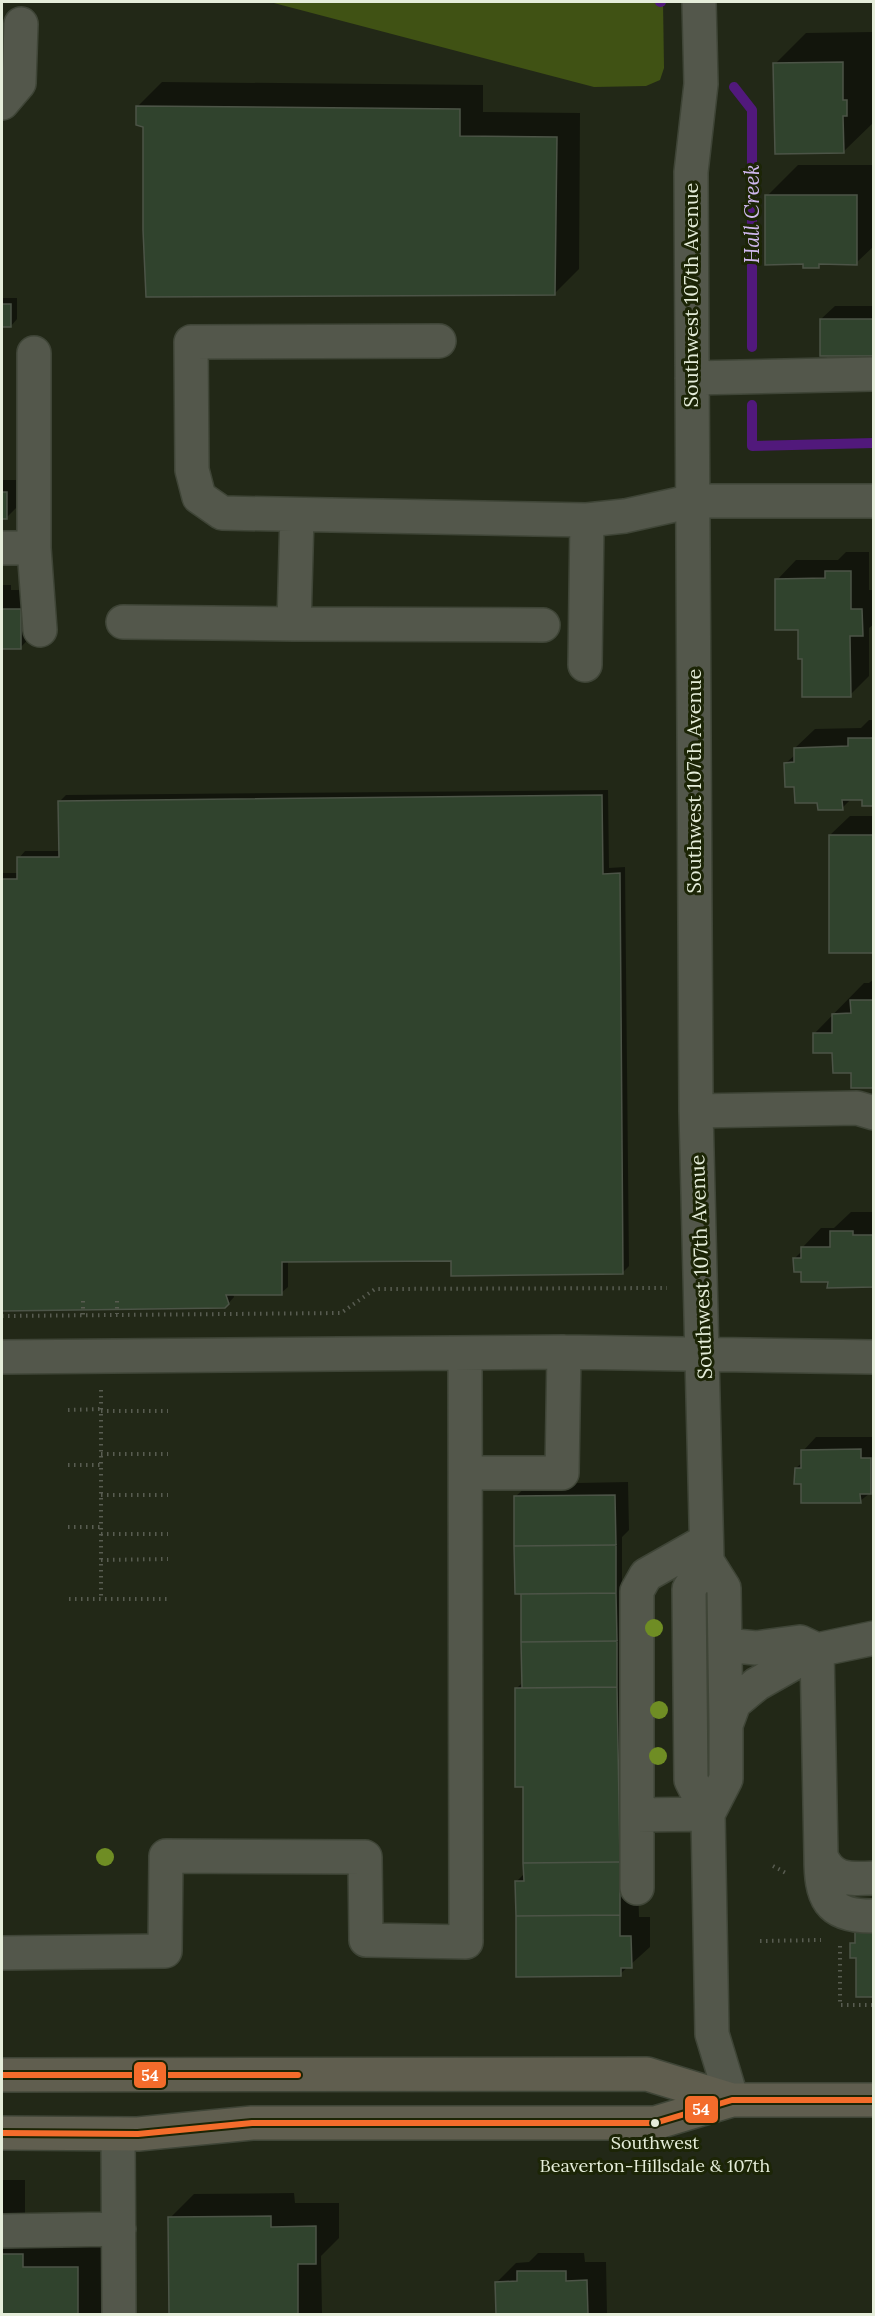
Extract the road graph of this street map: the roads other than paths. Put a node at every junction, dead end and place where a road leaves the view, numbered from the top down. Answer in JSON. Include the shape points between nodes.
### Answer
{"nodes":[{"id":1,"x":699,"y":2,"type":"edge"},
{"id":2,"x":26,"y":10,"type":"edge"},
{"id":3,"x":2,"y":103,"type":"edge"},
{"id":4,"x":439,"y":341,"type":"dead end"},
{"id":5,"x":34,"y":353,"type":"dead end"},
{"id":6,"x":873,"y":374,"type":"edge"},
{"id":7,"x":692,"y":378,"type":"junction"},
{"id":8,"x":693,"y":501,"type":"junction"},
{"id":9,"x":873,"y":501,"type":"edge"},
{"id":10,"x":297,"y":515,"type":"junction"},
{"id":11,"x":587,"y":520,"type":"junction"},
{"id":12,"x":2,"y":548,"type":"edge"},
{"id":13,"x":34,"y":548,"type":"junction"},
{"id":14,"x":123,"y":622,"type":"dead end"},
{"id":15,"x":294,"y":624,"type":"junction"},
{"id":16,"x":543,"y":625,"type":"dead end"},
{"id":17,"x":40,"y":630,"type":"dead end"},
{"id":18,"x":585,"y":665,"type":"dead end"},
{"id":19,"x":696,"y":1111,"type":"junction"},
{"id":20,"x":873,"y":1113,"type":"edge"},
{"id":21,"x":564,"y":1352,"type":"junction"},
{"id":22,"x":465,"y":1353,"type":"junction"},
{"id":23,"x":704,"y":1354,"type":"junction"},
{"id":24,"x":2,"y":1357,"type":"edge"},
{"id":25,"x":873,"y":1357,"type":"edge"},
{"id":26,"x":466,"y":1473,"type":"junction"},
{"id":27,"x":707,"y":1551,"type":"junction"},
{"id":28,"x":873,"y":1638,"type":"edge"},
{"id":29,"x":725,"y":1646,"type":"junction"},
{"id":30,"x":817,"y":1650,"type":"junction"},
{"id":31,"x":726,"y":1725,"type":"junction"},
{"id":32,"x":708,"y":1814,"type":"junction"},
{"id":33,"x":638,"y":1815,"type":"junction"},
{"id":34,"x":821,"y":1856,"type":"junction"},
{"id":35,"x":873,"y":1878,"type":"edge"},
{"id":36,"x":638,"y":1888,"type":"dead end"},
{"id":37,"x":873,"y":1916,"type":"edge"},
{"id":38,"x":2,"y":1953,"type":"edge"},
{"id":39,"x":2,"y":2075,"type":"edge"},
{"id":40,"x":732,"y":2100,"type":"junction"},
{"id":41,"x":873,"y":2100,"type":"edge"},
{"id":42,"x":2,"y":2133,"type":"edge"},
{"id":43,"x":118,"y":2134,"type":"junction"},
{"id":44,"x":119,"y":2229,"type":"junction"},
{"id":45,"x":2,"y":2231,"type":"edge"},
{"id":46,"x":119,"y":2314,"type":"edge"}],
"edges":[{"from":1,"to":7,"type":"street","name":"Southwest 107th Avenue","via":[[701,84],[691,172]]},
{"from":2,"to":3,"type":"street","via":[[19,83]]},
{"from":4,"to":10,"type":"street","via":[[191,342],[192,470],[199,497],[222,513]]},
{"from":5,"to":13,"type":"street"},
{"from":6,"to":7,"type":"street"},
{"from":7,"to":8,"type":"street","name":"Southwest 107th Avenue"},
{"from":8,"to":9,"type":"street"},
{"from":8,"to":11,"type":"street"},
{"from":8,"to":19,"type":"street","name":"Southwest 107th Avenue"},
{"from":10,"to":11,"type":"street"},
{"from":10,"to":15,"type":"street"},
{"from":11,"to":18,"type":"street"},
{"from":12,"to":13,"type":"street"},
{"from":13,"to":17,"type":"street"},
{"from":14,"to":15,"type":"street"},
{"from":15,"to":16,"type":"street"},
{"from":19,"to":20,"type":"street","via":[[857,1108]]},
{"from":19,"to":23,"type":"street","name":"Southwest 107th Avenue"},
{"from":21,"to":22,"type":"street"},
{"from":21,"to":23,"type":"street"},
{"from":21,"to":26,"type":"street","via":[[562,1473]]},
{"from":22,"to":24,"type":"street"},
{"from":22,"to":26,"type":"street"},
{"from":23,"to":25,"type":"street"},
{"from":23,"to":27,"type":"street","name":"Southwest 107th Avenue"},
{"from":26,"to":38,"type":"street","via":[[466,1941],[366,1940],[365,1857],[166,1856],[165,1951]]},
{"from":27,"to":29,"type":"street","via":[[724,1588]]},
{"from":27,"to":32,"type":"street","via":[[688,1589],[691,1780]]},
{"from":27,"to":33,"type":"street","via":[[646,1575],[637,1591]]},
{"from":28,"to":30,"type":"street"},
{"from":29,"to":30,"type":"street","via":[[756,1648],[800,1642]]},
{"from":29,"to":31,"type":"street"},
{"from":30,"to":31,"type":"street","via":[[757,1684],[734,1703]]},
{"from":30,"to":34,"type":"street"},
{"from":31,"to":32,"type":"street","via":[[726,1779]]},
{"from":32,"to":33,"type":"street"},
{"from":32,"to":40,"type":"street","via":[[712,2034]]},
{"from":33,"to":36,"type":"street"},
{"from":34,"to":35,"type":"street","via":[[839,1877]]},
{"from":34,"to":37,"type":"street","via":[[821,1881],[831,1906],[862,1917]]},
{"from":39,"to":40,"type":"main road","via":[[647,2074]]},
{"from":40,"to":41,"type":"main road"},
{"from":40,"to":43,"type":"main road","via":[[655,2123],[252,2123]]},
{"from":42,"to":43,"type":"main road"},
{"from":43,"to":44,"type":"street"},
{"from":44,"to":45,"type":"street"},
{"from":44,"to":46,"type":"street"}]}
